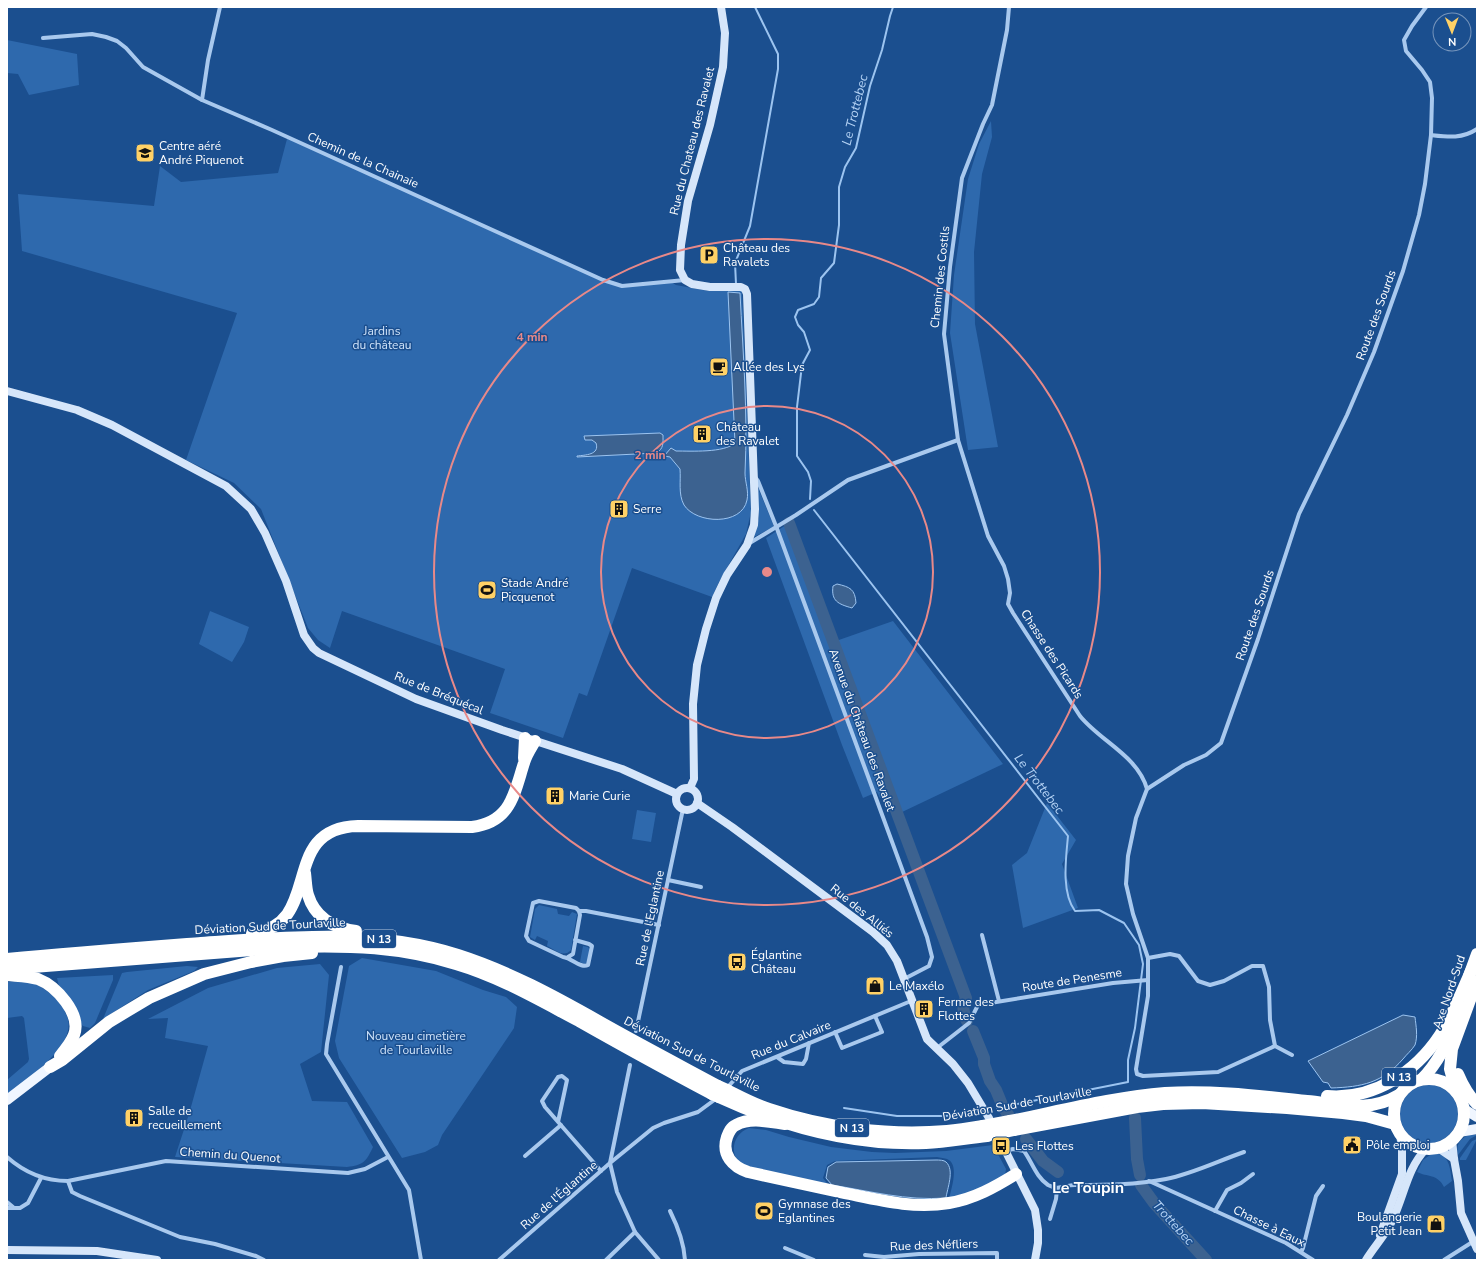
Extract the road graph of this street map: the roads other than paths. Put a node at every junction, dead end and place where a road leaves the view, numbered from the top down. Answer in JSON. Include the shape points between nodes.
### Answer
{"nodes":[{"id":1,"x":220,"y":7,"type":"edge"},
{"id":2,"x":721,"y":7,"type":"edge"},
{"id":3,"x":1009,"y":7,"type":"edge"},
{"id":4,"x":1426,"y":7,"type":"edge"},
{"id":5,"x":43,"y":38,"type":"dead end"},
{"id":6,"x":202,"y":100,"type":"junction"},
{"id":7,"x":1477,"y":129,"type":"edge"},
{"id":8,"x":1431,"y":135,"type":"junction"},
{"id":9,"x":685,"y":280,"type":"junction"},
{"id":10,"x":7,"y":391,"type":"edge"},
{"id":11,"x":958,"y":440,"type":"junction"},
{"id":12,"x":754,"y":476,"type":"junction"},
{"id":13,"x":776,"y":526,"type":"junction"},
{"id":14,"x":747,"y":545,"type":"junction"},
{"id":15,"x":530,"y":739,"type":"junction"},
{"id":16,"x":690,"y":788,"type":"junction"},
{"id":17,"x":1147,"y":790,"type":"junction"},
{"id":18,"x":677,"y":794,"type":"junction"},
{"id":19,"x":697,"y":803,"type":"junction"},
{"id":20,"x":683,"y":809,"type":"junction"},
{"id":21,"x":305,"y":871,"type":"junction"},
{"id":22,"x":668,"y":880,"type":"junction"},
{"id":23,"x":701,"y":887,"type":"dead end"},
{"id":24,"x":579,"y":911,"type":"junction"},
{"id":25,"x":659,"y":925,"type":"junction"},
{"id":26,"x":982,"y":935,"type":"dead end"},
{"id":27,"x":575,"y":940,"type":"junction"},
{"id":28,"x":398,"y":941,"type":"junction"},
{"id":29,"x":78,"y":953,"type":"junction"},
{"id":30,"x":1477,"y":954,"type":"edge"},
{"id":31,"x":568,"y":957,"type":"junction"},
{"id":32,"x":435,"y":958,"type":"junction"},
{"id":33,"x":1148,"y":958,"type":"junction"},
{"id":34,"x":7,"y":959,"type":"edge"},
{"id":35,"x":341,"y":967,"type":"dead end"},
{"id":36,"x":7,"y":969,"type":"edge"},
{"id":37,"x":1472,"y":969,"type":"junction"},
{"id":38,"x":7,"y":975,"type":"edge"},
{"id":39,"x":904,"y":979,"type":"junction"},
{"id":40,"x":1148,"y":980,"type":"junction"},
{"id":41,"x":1477,"y":981,"type":"edge"},
{"id":42,"x":911,"y":1001,"type":"junction"},
{"id":43,"x":999,"y":1001,"type":"junction"},
{"id":44,"x":875,"y":1016,"type":"junction"},
{"id":45,"x":1462,"y":1026,"type":"junction"},
{"id":46,"x":636,"y":1031,"type":"dead end"},
{"id":47,"x":835,"y":1032,"type":"junction"},
{"id":48,"x":809,"y":1043,"type":"junction"},
{"id":49,"x":1275,"y":1046,"type":"junction"},
{"id":50,"x":936,"y":1048,"type":"junction"},
{"id":51,"x":1292,"y":1055,"type":"dead end"},
{"id":52,"x":777,"y":1056,"type":"junction"},
{"id":53,"x":630,"y":1064,"type":"dead end"},
{"id":54,"x":50,"y":1067,"type":"junction"},
{"id":55,"x":1422,"y":1079,"type":"junction"},
{"id":56,"x":1456,"y":1091,"type":"junction"},
{"id":57,"x":719,"y":1092,"type":"junction"},
{"id":58,"x":1399,"y":1095,"type":"junction"},
{"id":59,"x":1270,"y":1097,"type":"junction"},
{"id":60,"x":7,"y":1100,"type":"edge"},
{"id":61,"x":1477,"y":1104,"type":"edge"},
{"id":62,"x":1464,"y":1109,"type":"junction"},
{"id":63,"x":1477,"y":1117,"type":"edge"},
{"id":64,"x":559,"y":1124,"type":"junction"},
{"id":65,"x":785,"y":1124,"type":"junction"},
{"id":66,"x":986,"y":1126,"type":"junction"},
{"id":67,"x":1012,"y":1126,"type":"junction"},
{"id":68,"x":1398,"y":1129,"type":"junction"},
{"id":69,"x":1477,"y":1129,"type":"edge"},
{"id":70,"x":1455,"y":1136,"type":"junction"},
{"id":71,"x":1003,"y":1148,"type":"joint"},
{"id":72,"x":1432,"y":1148,"type":"junction"},
{"id":73,"x":1244,"y":1152,"type":"dead end"},
{"id":74,"x":525,"y":1156,"type":"dead end"},
{"id":75,"x":7,"y":1157,"type":"edge"},
{"id":76,"x":388,"y":1157,"type":"junction"},
{"id":77,"x":1454,"y":1159,"type":"junction"},
{"id":78,"x":610,"y":1163,"type":"junction"},
{"id":79,"x":601,"y":1171,"type":"junction"},
{"id":80,"x":1016,"y":1174,"type":"junction"},
{"id":81,"x":1253,"y":1174,"type":"dead end"},
{"id":82,"x":41,"y":1178,"type":"junction"},
{"id":83,"x":68,"y":1181,"type":"junction"},
{"id":84,"x":1144,"y":1181,"type":"junction"},
{"id":85,"x":1323,"y":1186,"type":"dead end"},
{"id":86,"x":1057,"y":1189,"type":"junction"},
{"id":87,"x":7,"y":1202,"type":"edge"},
{"id":88,"x":7,"y":1208,"type":"edge"},
{"id":89,"x":14,"y":1208,"type":"junction"},
{"id":90,"x":670,"y":1211,"type":"dead end"},
{"id":91,"x":1215,"y":1211,"type":"junction"},
{"id":92,"x":1050,"y":1219,"type":"dead end"},
{"id":93,"x":635,"y":1232,"type":"junction"},
{"id":94,"x":1378,"y":1242,"type":"junction"},
{"id":95,"x":1476,"y":1244,"type":"edge"},
{"id":96,"x":785,"y":1248,"type":"dead end"},
{"id":97,"x":7,"y":1250,"type":"edge"},
{"id":98,"x":1301,"y":1252,"type":"junction"},
{"id":99,"x":865,"y":1255,"type":"dead end"},
{"id":100,"x":157,"y":1260,"type":"edge"},
{"id":101,"x":264,"y":1260,"type":"edge"},
{"id":102,"x":421,"y":1260,"type":"edge"},
{"id":103,"x":499,"y":1260,"type":"edge"},
{"id":104,"x":606,"y":1260,"type":"edge"},
{"id":105,"x":659,"y":1260,"type":"edge"},
{"id":106,"x":685,"y":1260,"type":"edge"},
{"id":107,"x":814,"y":1260,"type":"edge"},
{"id":108,"x":997,"y":1260,"type":"edge"},
{"id":109,"x":1035,"y":1260,"type":"edge"},
{"id":110,"x":1313,"y":1260,"type":"edge"},
{"id":111,"x":1366,"y":1260,"type":"edge"},
{"id":112,"x":1444,"y":1260,"type":"edge"}],
"edges":[{"from":1,"to":6,"type":"street"},
{"from":2,"to":9,"type":"street","name":"Rue du Chateau des Ravalet","via":[[725,33],[723,67],[710,125],[688,201],[681,244],[680,270]]},
{"from":3,"to":11,"type":"street","name":"Chemin des Costils","via":[[992,105],[962,178],[950,267],[944,334]]},
{"from":4,"to":8,"type":"street","name":"Route des Sourds","via":[[1404,40],[1406,51],[1430,82]]},
{"from":5,"to":6,"type":"street","name":"Chemin de la Chainaie","via":[[92,34],[106,37],[126,48],[143,67]]},
{"from":6,"to":9,"type":"street","name":"Chemin de la Chainaie","via":[[603,280],[622,286]]},
{"from":7,"to":8,"type":"street","via":[[1468,135]]},
{"from":8,"to":17,"type":"street","name":"Route des Sourds","via":[[1419,215],[1403,271],[1374,352],[1299,514],[1221,743],[1206,755],[1184,765]]},
{"from":9,"to":12,"type":"street","via":[[710,287],[741,287],[747,294]]},
{"from":10,"to":15,"type":"street","name":"Rue de Bréquécal","via":[[77,410],[112,424],[226,486],[252,509],[290,590],[304,635],[320,653],[416,699]]},
{"from":11,"to":13,"type":"street","via":[[848,480]]},
{"from":11,"to":17,"type":"street","name":"Chasse des Picards","via":[[988,536],[1008,579],[1010,609],[1080,716],[1088,726],[1130,760]]},
{"from":12,"to":13,"type":"street","name":"Avenue du Château des Ravalet"},
{"from":12,"to":14,"type":"street","via":[[754,525]]},
{"from":13,"to":14,"type":"street"},
{"from":13,"to":39,"type":"street","name":"Avenue du Château des Ravalet","via":[[931,952],[929,966]]},
{"from":14,"to":16,"type":"street","via":[[727,575],[716,598],[697,666],[693,704],[694,779]]},
{"from":15,"to":18,"type":"street","name":"Rue de Bréquécal","via":[[622,768]]},
{"from":15,"to":21,"type":"highway","via":[[511,803],[501,815],[488,824],[472,827],[340,827],[325,834],[315,844]]},
{"from":16,"to":18,"type":"street","via":[[684,788]]},
{"from":16,"to":19,"type":"street","via":[[696,793]]},
{"from":17,"to":33,"type":"street","via":[[1136,818],[1128,856],[1126,884]]},
{"from":18,"to":20,"type":"street","via":[[677,802]]},
{"from":19,"to":20,"type":"street","via":[[692,808]]},
{"from":19,"to":39,"type":"street","name":"Rue des Alliés","via":[[873,932],[887,945]]},
{"from":20,"to":22,"type":"street","name":"Rue de l'Eglantine"},
{"from":21,"to":28,"type":"highway","via":[[308,895],[315,910],[327,921],[342,929]]},
{"from":21,"to":29,"type":"highway","via":[[293,905],[285,918],[264,931]]},
{"from":22,"to":23,"type":"street"},
{"from":22,"to":25,"type":"street","name":"Rue de l'Eglantine"},
{"from":24,"to":25,"type":"street","via":[[586,910]]},
{"from":24,"to":27,"type":"street"},
{"from":24,"to":31,"type":"street","via":[[576,908],[539,901],[532,904],[527,940]]},
{"from":25,"to":46,"type":"street","name":"Rue de l'Eglantine"},
{"from":26,"to":43,"type":"street"},
{"from":27,"to":31,"type":"street","via":[[573,954]]},
{"from":27,"to":31,"type":"street","via":[[592,946],[588,965],[584,967]]},
{"from":28,"to":29,"type":"highway","name":"Déviation Sud de Tourlaville","number":"N 13","via":[[356,936],[284,937]]},
{"from":28,"to":57,"type":"highway","name":"Déviation Sud de Tourlaville","number":"N 13","via":[[458,955],[536,986]]},
{"from":29,"to":34,"type":"highway","name":"Déviation Sud de Tourlaville","number":"N 13"},
{"from":30,"to":37,"type":"highway","name":"Axe Nord-Sud","number":"N 13"},
{"from":32,"to":36,"type":"highway","name":"Déviation Sud de Tourlaville","number":"N 13","via":[[366,947],[320,946]]},
{"from":32,"to":54,"type":"highway","via":[[413,959],[369,953],[316,953],[251,962],[204,974],[149,998],[122,1014]]},
{"from":32,"to":57,"type":"highway","name":"Déviation Sud de Tourlaville","number":"N 13","via":[[497,978]]},
{"from":33,"to":40,"type":"street"},
{"from":33,"to":49,"type":"street","via":[[1170,954],[1179,956],[1198,981],[1210,985],[1252,966],[1263,966],[1269,987],[1270,1020]]},
{"from":35,"to":76,"type":"street","via":[[326,1054]]},
{"from":37,"to":55,"type":"highway","name":"Axe Nord-Sud","number":"N 13","via":[[1455,1026],[1435,1064]]},
{"from":37,"to":59,"type":"highway","number":"N 13","via":[[1433,1045],[1415,1065],[1394,1080],[1382,1087],[1354,1095],[1337,1097],[1282,1093]]},
{"from":38,"to":54,"type":"highway","via":[[31,977],[50,986],[62,997],[72,1012],[74,1034]]},
{"from":39,"to":42,"type":"street","name":"Rue des Alliés"},
{"from":40,"to":43,"type":"street","name":"Route de Penesme"},
{"from":40,"to":49,"type":"street","via":[[1137,1074],[1143,1076],[1218,1072]]},
{"from":41,"to":45,"type":"highway","name":"Axe Nord-Sud"},
{"from":42,"to":44,"type":"street","name":"Rue du Calvaire"},
{"from":42,"to":50,"type":"street","name":"Rue des Alliés","via":[[927,1039]]},
{"from":43,"to":50,"type":"street","name":"Route de Penesme","via":[[978,1005],[969,1023]]},
{"from":44,"to":47,"type":"street","name":"Rue du Calvaire"},
{"from":44,"to":47,"type":"street","via":[[882,1032],[842,1048]]},
{"from":45,"to":56,"type":"highway","name":"Axe Nord-Sud","via":[[1456,1036],[1450,1060]]},
{"from":45,"to":61,"type":"highway","via":[[1456,1049],[1458,1072],[1463,1086]]},
{"from":47,"to":48,"type":"street","name":"Rue du Calvaire"},
{"from":48,"to":52,"type":"street","name":"Rue du Calvaire"},
{"from":48,"to":52,"type":"street","via":[[803,1064],[784,1062]]},
{"from":49,"to":51,"type":"street"},
{"from":50,"to":66,"type":"street","name":"Rue des Alliés","via":[[968,1083]]},
{"from":52,"to":78,"type":"street","name":"Rue du Calvaire","via":[[742,1071],[734,1082],[704,1109],[653,1128]]},
{"from":53,"to":78,"type":"street","name":"Rue de l'Églantine"},
{"from":54,"to":60,"type":"main road"},
{"from":55,"to":56,"type":"highway","via":[[1441,1080]]},
{"from":55,"to":58,"type":"highway","via":[[1413,1082]]},
{"from":56,"to":62,"type":"highway"},
{"from":57,"to":65,"type":"highway","name":"Déviation Sud de Tourlaville","number":"N 13","via":[[744,1109]]},
{"from":57,"to":66,"type":"highway","name":"Déviation Sud de Tourlaville","number":"N 13","via":[[803,1119],[877,1131],[948,1131]]},
{"from":58,"to":59,"type":"highway","name":"Déviation Sud de Tourlaville","number":"N 13","via":[[1377,1105],[1358,1106]]},
{"from":58,"to":68,"type":"highway","via":[[1394,1114]]},
{"from":59,"to":67,"type":"highway","name":"Déviation Sud de Tourlaville","number":"N 13","via":[[1204,1092],[1165,1093],[1135,1097]]},
{"from":62,"to":63,"type":"main road"},
{"from":62,"to":70,"type":"highway","via":[[1462,1125]]},
{"from":64,"to":64,"type":"street","via":[[567,1080],[562,1076],[558,1077],[542,1101]]},
{"from":64,"to":74,"type":"street"},
{"from":64,"to":79,"type":"street"},
{"from":65,"to":66,"type":"highway","name":"Déviation Sud de Tourlaville","number":"N 13","via":[[876,1141],[925,1143]]},
{"from":65,"to":80,"type":"highway","via":[[753,1120],[735,1125],[730,1130],[726,1142],[728,1156],[739,1169],[748,1172],[912,1205],[939,1205],[966,1199],[991,1189]]},
{"from":66,"to":67,"type":"highway","name":"Déviation Sud de Tourlaville","number":"N 13","bridge":true},
{"from":67,"to":68,"type":"highway","name":"Déviation Sud de Tourlaville","number":"N 13","via":[[1137,1107],[1202,1103],[1343,1113],[1372,1118]]},
{"from":68,"to":72,"type":"highway","via":[[1408,1142]]},
{"from":68,"to":94,"type":"street","via":[[1402,1149],[1402,1174]]},
{"from":69,"to":70,"type":"main road"},
{"from":70,"to":72,"type":"highway"},
{"from":70,"to":77,"type":"street"},
{"from":71,"to":80,"type":"street"},
{"from":71,"to":86,"type":"street","via":[[1024,1151],[1038,1176]]},
{"from":72,"to":77,"type":"street"},
{"from":72,"to":94,"type":"street","via":[[1418,1157],[1393,1221]]},
{"from":73,"to":84,"type":"street","via":[[1187,1173],[1166,1179]]},
{"from":75,"to":82,"type":"street","name":"Chemin du Quenot","via":[[18,1167]]},
{"from":76,"to":83,"type":"street","name":"Chemin du Quenot","via":[[365,1169],[348,1173],[166,1161]]},
{"from":76,"to":102,"type":"street","via":[[409,1190]]},
{"from":77,"to":95,"type":"street","via":[[1461,1213]]},
{"from":78,"to":79,"type":"street","name":"Rue de l'Églantine"},
{"from":78,"to":93,"type":"street","via":[[618,1192]]},
{"from":79,"to":103,"type":"street","name":"Rue de l'Églantine"},
{"from":80,"to":109,"type":"street","via":[[1036,1214],[1038,1243]]},
{"from":81,"to":91,"type":"street","name":"Chasse à Eaux","via":[[1241,1184],[1227,1190]]},
{"from":82,"to":83,"type":"street","name":"Chemin du Quenot"},
{"from":82,"to":89,"type":"street","via":[[28,1203],[20,1208]]},
{"from":83,"to":101,"type":"street","via":[[72,1192],[180,1237],[215,1244]]},
{"from":84,"to":86,"type":"street","via":[[1126,1184],[1070,1185]]},
{"from":84,"to":91,"type":"street","name":"Chasse à Eaux"},
{"from":85,"to":98,"type":"street","via":[[1316,1196]]},
{"from":86,"to":92,"type":"street"},
{"from":87,"to":89,"type":"street"},
{"from":88,"to":89,"type":"street"},
{"from":90,"to":106,"type":"street","via":[[685,1247]]},
{"from":91,"to":98,"type":"street","name":"Chasse à Eaux"},
{"from":93,"to":104,"type":"street"},
{"from":93,"to":105,"type":"street"},
{"from":94,"to":111,"type":"street"},
{"from":95,"to":112,"type":"street"},
{"from":96,"to":107,"type":"street"},
{"from":97,"to":100,"type":"street","via":[[82,1250]]},
{"from":98,"to":110,"type":"street","name":"Chasse à Eaux"},
{"from":99,"to":108,"type":"street","name":"Rue des Néfliers","via":[[884,1258],[919,1254],[997,1253]]}]}
